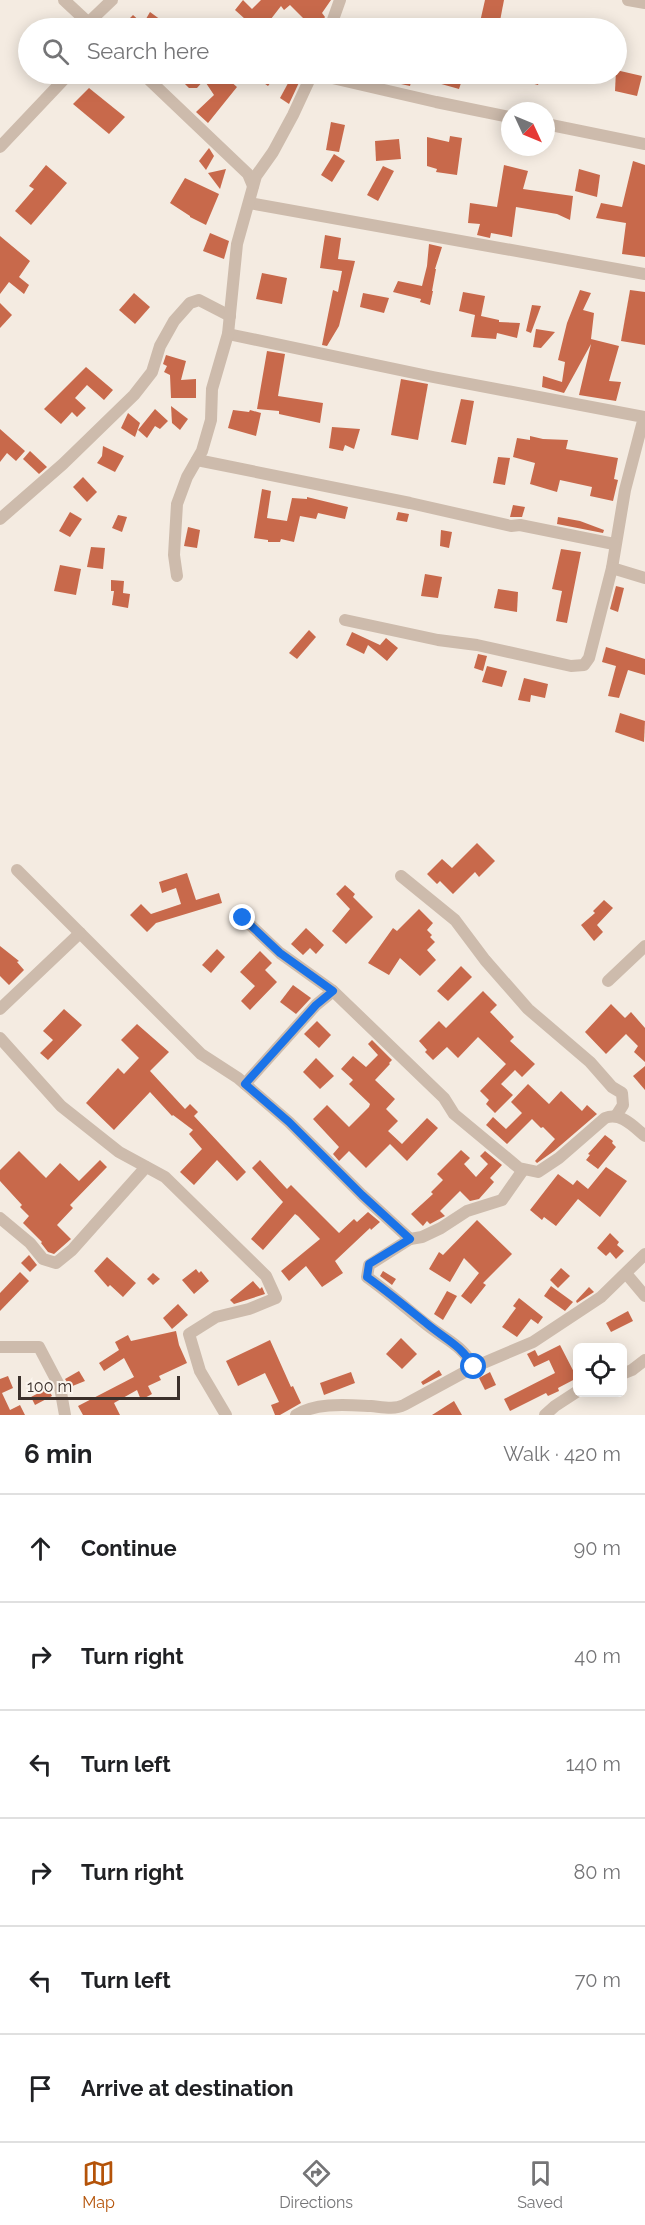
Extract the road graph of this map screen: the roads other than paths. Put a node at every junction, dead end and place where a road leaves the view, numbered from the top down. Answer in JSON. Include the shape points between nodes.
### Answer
{"nodes":[{"id":1,"x":64,"y":0,"type":"edge"},
{"id":2,"x":112,"y":0,"type":"edge"},
{"id":3,"x":340,"y":0,"type":"edge"},
{"id":4,"x":627,"y":0,"type":"edge"},
{"id":5,"x":645,"y":3,"type":"edge"},
{"id":6,"x":83,"y":18,"type":"edge"},
{"id":7,"x":97,"y":18,"type":"edge"},
{"id":8,"x":334,"y":18,"type":"edge"},
{"id":9,"x":60,"y":84,"type":"edge"},
{"id":10,"x":153,"y":84,"type":"edge"},
{"id":11,"x":309,"y":84,"type":"edge"},
{"id":12,"x":358,"y":84,"type":"edge"},
{"id":13,"x":501,"y":115,"type":"edge"},
{"id":14,"x":555,"y":126,"type":"edge"},
{"id":15,"x":645,"y":144,"type":"edge"},
{"id":16,"x":0,"y":147,"type":"edge"},
{"id":17,"x":253,"y":174,"type":"junction"},
{"id":18,"x":249,"y":203,"type":"junction"},
{"id":19,"x":645,"y":274,"type":"edge"},
{"id":20,"x":230,"y":316,"type":"junction"},
{"id":21,"x":228,"y":334,"type":"junction"},
{"id":22,"x":644,"y":414,"type":"edge"},
{"id":23,"x":196,"y":460,"type":"junction"},
{"id":24,"x":0,"y":519,"type":"edge"},
{"id":25,"x":614,"y":544,"type":"junction"},
{"id":26,"x":612,"y":568,"type":"junction"},
{"id":27,"x":177,"y":576,"type":"dead end"},
{"id":28,"x":645,"y":578,"type":"edge"},
{"id":29,"x":345,"y":621,"type":"dead end"},
{"id":30,"x":17,"y":870,"type":"dead end"},
{"id":31,"x":401,"y":876,"type":"dead end"},
{"id":32,"x":243,"y":918,"type":"dead end"},
{"id":33,"x":80,"y":933,"type":"junction"},
{"id":34,"x":645,"y":946,"type":"edge"},
{"id":35,"x":608,"y":981,"type":"dead end"},
{"id":36,"x":333,"y":991,"type":"junction"},
{"id":37,"x":0,"y":1009,"type":"edge"},
{"id":38,"x":0,"y":1038,"type":"edge"},
{"id":39,"x":245,"y":1084,"type":"junction"},
{"id":40,"x":616,"y":1116,"type":"junction"},
{"id":41,"x":645,"y":1136,"type":"edge"},
{"id":42,"x":146,"y":1167,"type":"junction"},
{"id":43,"x":523,"y":1170,"type":"junction"},
{"id":44,"x":0,"y":1218,"type":"edge"},
{"id":45,"x":410,"y":1239,"type":"junction"},
{"id":46,"x":645,"y":1254,"type":"edge"},
{"id":47,"x":629,"y":1277,"type":"dead end"},
{"id":48,"x":645,"y":1296,"type":"edge"},
{"id":49,"x":0,"y":1347,"type":"edge"},
{"id":50,"x":645,"y":1360,"type":"edge"},
{"id":51,"x":474,"y":1367,"type":"junction"},
{"id":52,"x":627,"y":1372,"type":"edge"},
{"id":53,"x":573,"y":1394,"type":"edge"},
{"id":54,"x":399,"y":1412,"type":"edge"},
{"id":55,"x":65,"y":1415,"type":"edge"},
{"id":56,"x":226,"y":1415,"type":"edge"},
{"id":57,"x":296,"y":1415,"type":"edge"},
{"id":58,"x":545,"y":1415,"type":"edge"}],
"edges":[{"from":1,"to":6,"type":"street"},
{"from":2,"to":7,"type":"street"},
{"from":3,"to":8,"type":"street"},
{"from":4,"to":5,"type":"street"},
{"from":9,"to":16,"type":"street"},
{"from":10,"to":17,"type":"street"},
{"from":11,"to":17,"type":"street","via":[[273,152]]},
{"from":12,"to":13,"type":"street"},
{"from":14,"to":15,"type":"street"},
{"from":17,"to":18,"type":"street"},
{"from":18,"to":19,"type":"street"},
{"from":18,"to":20,"type":"street","via":[[237,244]]},
{"from":20,"to":21,"type":"street"},
{"from":20,"to":24,"type":"street","via":[[199,300],[190,303],[174,321],[152,372],[134,395]]},
{"from":21,"to":22,"type":"street","via":[[434,377]]},
{"from":21,"to":23,"type":"street","via":[[212,390],[207,437]]},
{"from":22,"to":25,"type":"street"},
{"from":23,"to":25,"type":"street"},
{"from":23,"to":27,"type":"street","via":[[177,504]]},
{"from":25,"to":26,"type":"street"},
{"from":26,"to":28,"type":"street"},
{"from":26,"to":29,"type":"street","via":[[584,665],[571,666]]},
{"from":30,"to":33,"type":"street"},
{"from":31,"to":40,"type":"street","via":[[455,920],[528,1009],[622,1093],[623,1105]]},
{"from":32,"to":36,"type":"street","via":[[280,953]]},
{"from":33,"to":37,"type":"street"},
{"from":33,"to":39,"type":"street","via":[[201,1054]]},
{"from":34,"to":35,"type":"street"},
{"from":36,"to":39,"type":"street"},
{"from":36,"to":43,"type":"street","via":[[444,1098],[454,1114]]},
{"from":38,"to":42,"type":"street","via":[[61,1106],[119,1152]]},
{"from":39,"to":45,"type":"street"},
{"from":40,"to":41,"type":"street"},
{"from":40,"to":43,"type":"street","via":[[605,1118],[538,1172]]},
{"from":42,"to":44,"type":"street","via":[[56,1263],[44,1259]]},
{"from":42,"to":56,"type":"street","via":[[165,1177],[266,1276],[276,1298],[216,1317],[189,1334],[200,1371]]},
{"from":43,"to":45,"type":"street","via":[[502,1200],[467,1211],[441,1228]]},
{"from":45,"to":51,"type":"street","via":[[369,1264],[367,1277],[465,1352]]},
{"from":46,"to":51,"type":"street","via":[[601,1297],[533,1341]]},
{"from":47,"to":48,"type":"street"},
{"from":49,"to":55,"type":"street","via":[[39,1347],[60,1387]]},
{"from":50,"to":52,"type":"street"},
{"from":51,"to":54,"type":"street"},
{"from":53,"to":58,"type":"street"},
{"from":54,"to":57,"type":"street","via":[[353,1405],[322,1407]]}]}
